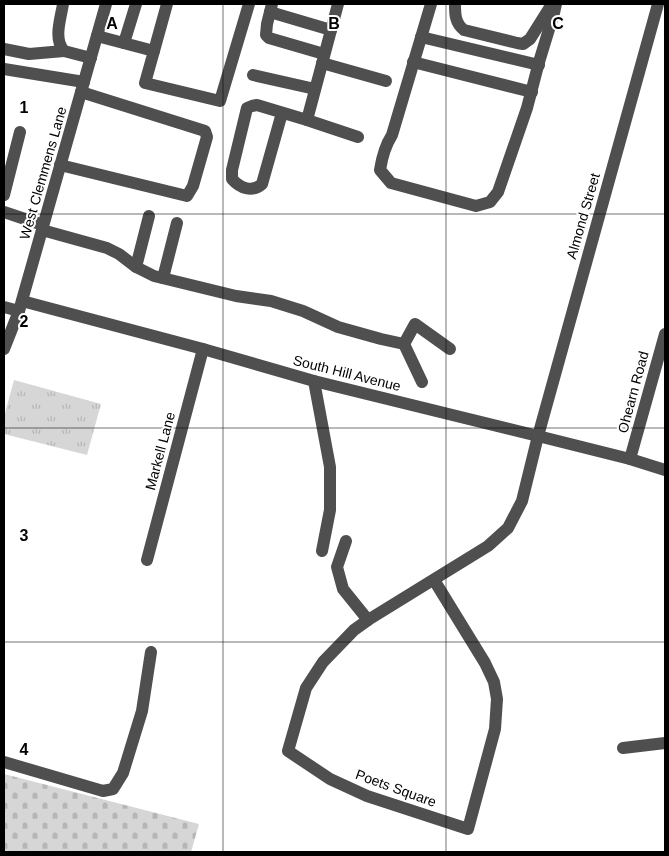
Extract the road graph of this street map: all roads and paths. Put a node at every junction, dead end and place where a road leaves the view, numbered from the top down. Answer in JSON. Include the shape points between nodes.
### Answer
{"nodes":[{"id":1,"x":63,"y":4,"type":"edge"},
{"id":2,"x":106,"y":4,"type":"edge"},
{"id":3,"x":136,"y":4,"type":"edge"},
{"id":4,"x":167,"y":4,"type":"edge"},
{"id":5,"x":248,"y":4,"type":"edge"},
{"id":6,"x":338,"y":4,"type":"edge"},
{"id":7,"x":431,"y":4,"type":"edge"},
{"id":8,"x":454,"y":4,"type":"edge"},
{"id":9,"x":552,"y":4,"type":"edge"},
{"id":10,"x":556,"y":4,"type":"edge"},
{"id":11,"x":658,"y":4,"type":"edge"},
{"id":12,"x":271,"y":8,"type":"edge"},
{"id":13,"x":331,"y":30,"type":"junction"},
{"id":14,"x":97,"y":36,"type":"junction"},
{"id":15,"x":421,"y":37,"type":"junction"},
{"id":16,"x":124,"y":43,"type":"junction"},
{"id":17,"x":4,"y":49,"type":"edge"},
{"id":18,"x":154,"y":50,"type":"junction"},
{"id":19,"x":64,"y":51,"type":"junction"},
{"id":20,"x":91,"y":58,"type":"junction"},
{"id":21,"x":323,"y":58,"type":"junction"},
{"id":22,"x":413,"y":62,"type":"junction"},
{"id":23,"x":539,"y":65,"type":"junction"},
{"id":24,"x":4,"y":69,"type":"edge"},
{"id":25,"x":252,"y":75,"type":"dead end"},
{"id":26,"x":386,"y":81,"type":"dead end"},
{"id":27,"x":83,"y":87,"type":"junction"},
{"id":28,"x":314,"y":92,"type":"junction"},
{"id":29,"x":532,"y":92,"type":"junction"},
{"id":30,"x":282,"y":113,"type":"junction"},
{"id":31,"x":307,"y":120,"type":"junction"},
{"id":32,"x":20,"y":132,"type":"dead end"},
{"id":33,"x":358,"y":137,"type":"dead end"},
{"id":34,"x":60,"y":165,"type":"junction"},
{"id":35,"x":4,"y":195,"type":"edge"},
{"id":36,"x":4,"y":212,"type":"edge"},
{"id":37,"x":149,"y":216,"type":"dead end"},
{"id":38,"x":177,"y":223,"type":"dead end"},
{"id":39,"x":43,"y":227,"type":"junction"},
{"id":40,"x":136,"y":267,"type":"junction"},
{"id":41,"x":163,"y":278,"type":"junction"},
{"id":42,"x":21,"y":306,"type":"junction"},
{"id":43,"x":4,"y":307,"type":"edge"},
{"id":44,"x":665,"y":334,"type":"edge"},
{"id":45,"x":404,"y":344,"type":"junction"},
{"id":46,"x":4,"y":349,"type":"edge"},
{"id":47,"x":203,"y":349,"type":"junction"},
{"id":48,"x":450,"y":349,"type":"dead end"},
{"id":49,"x":314,"y":381,"type":"junction"},
{"id":50,"x":422,"y":382,"type":"dead end"},
{"id":51,"x":538,"y":436,"type":"junction"},
{"id":52,"x":630,"y":459,"type":"junction"},
{"id":53,"x":665,"y":470,"type":"edge"},
{"id":54,"x":346,"y":541,"type":"dead end"},
{"id":55,"x":322,"y":552,"type":"dead end"},
{"id":56,"x":147,"y":560,"type":"dead end"},
{"id":57,"x":434,"y":580,"type":"junction"},
{"id":58,"x":368,"y":620,"type":"junction"},
{"id":59,"x":151,"y":652,"type":"dead end"},
{"id":60,"x":665,"y":743,"type":"edge"},
{"id":61,"x":622,"y":748,"type":"dead end"},
{"id":62,"x":4,"y":762,"type":"edge"}],
"edges":[{"from":1,"to":19,"type":"street","via":[[58,41]]},
{"from":2,"to":14,"type":"street","name":"West Clemmens Lane"},
{"from":3,"to":16,"type":"street"},
{"from":4,"to":18,"type":"street"},
{"from":5,"to":18,"type":"street","via":[[220,101],[145,83]]},
{"from":6,"to":13,"type":"street"},
{"from":7,"to":15,"type":"street"},
{"from":8,"to":9,"type":"street","via":[[455,18],[464,30],[523,44],[530,39]]},
{"from":10,"to":23,"type":"street"},
{"from":11,"to":51,"type":"street","name":"Almond Street"},
{"from":12,"to":13,"type":"street"},
{"from":12,"to":21,"type":"street","via":[[265,31],[269,38]]},
{"from":13,"to":21,"type":"street"},
{"from":14,"to":16,"type":"street"},
{"from":14,"to":20,"type":"street","name":"West Clemmens Lane"},
{"from":15,"to":22,"type":"street"},
{"from":15,"to":23,"type":"street"},
{"from":16,"to":18,"type":"street"},
{"from":17,"to":19,"type":"street","via":[[28,54]]},
{"from":19,"to":20,"type":"street"},
{"from":20,"to":27,"type":"street","name":"West Clemmens Lane"},
{"from":21,"to":26,"type":"street"},
{"from":21,"to":28,"type":"street"},
{"from":22,"to":29,"type":"street"},
{"from":22,"to":29,"type":"street","via":[[380,170],[391,182],[476,206],[490,202],[498,192]]},
{"from":23,"to":29,"type":"street"},
{"from":24,"to":27,"type":"street"},
{"from":25,"to":28,"type":"street"},
{"from":27,"to":34,"type":"street","name":"West Clemmens Lane"},
{"from":27,"to":34,"type":"street","via":[[205,131],[207,137],[193,186],[187,196]]},
{"from":28,"to":31,"type":"street"},
{"from":30,"to":30,"type":"street","via":[[257,105],[248,108],[232,170],[232,179],[238,185],[257,189],[262,184]]},
{"from":30,"to":31,"type":"street"},
{"from":31,"to":33,"type":"street"},
{"from":32,"to":35,"type":"street"},
{"from":34,"to":39,"type":"street","name":"West Clemmens Lane"},
{"from":36,"to":39,"type":"street"},
{"from":37,"to":40,"type":"street"},
{"from":38,"to":41,"type":"street"},
{"from":39,"to":40,"type":"street","via":[[107,248]]},
{"from":39,"to":42,"type":"street","name":"West Clemmens Lane"},
{"from":40,"to":41,"type":"street"},
{"from":41,"to":45,"type":"street","via":[[271,301],[338,326]]},
{"from":42,"to":43,"type":"street","name":"South Hill Avenue"},
{"from":42,"to":46,"type":"street","name":"West Clemmens Lane"},
{"from":42,"to":47,"type":"street","name":"South Hill Avenue"},
{"from":44,"to":52,"type":"street","name":"Ohearn Road"},
{"from":45,"to":48,"type":"street","via":[[415,324]]},
{"from":45,"to":50,"type":"street"},
{"from":47,"to":49,"type":"street","name":"South Hill Avenue"},
{"from":47,"to":56,"type":"street","name":"Markell Lane"},
{"from":49,"to":51,"type":"street","name":"South Hill Avenue"},
{"from":49,"to":55,"type":"street","via":[[330,467],[330,510]]},
{"from":51,"to":52,"type":"street","name":"South Hill Avenue"},
{"from":51,"to":57,"type":"street","name":"Poets Square","via":[[522,501],[508,528],[488,546]]},
{"from":52,"to":53,"type":"street","name":"South Hill Avenue"},
{"from":54,"to":58,"type":"street","via":[[336,566],[343,589]]},
{"from":57,"to":58,"type":"street","name":"Poets Square"},
{"from":57,"to":58,"type":"street","name":"Poets Square","via":[[485,663],[494,682],[497,699],[495,729],[468,829],[367,796],[330,779],[288,751],[306,688],[323,662]]},
{"from":59,"to":62,"type":"street","via":[[142,712],[123,773],[113,789],[103,791]]},
{"from":60,"to":61,"type":"street"}]}
